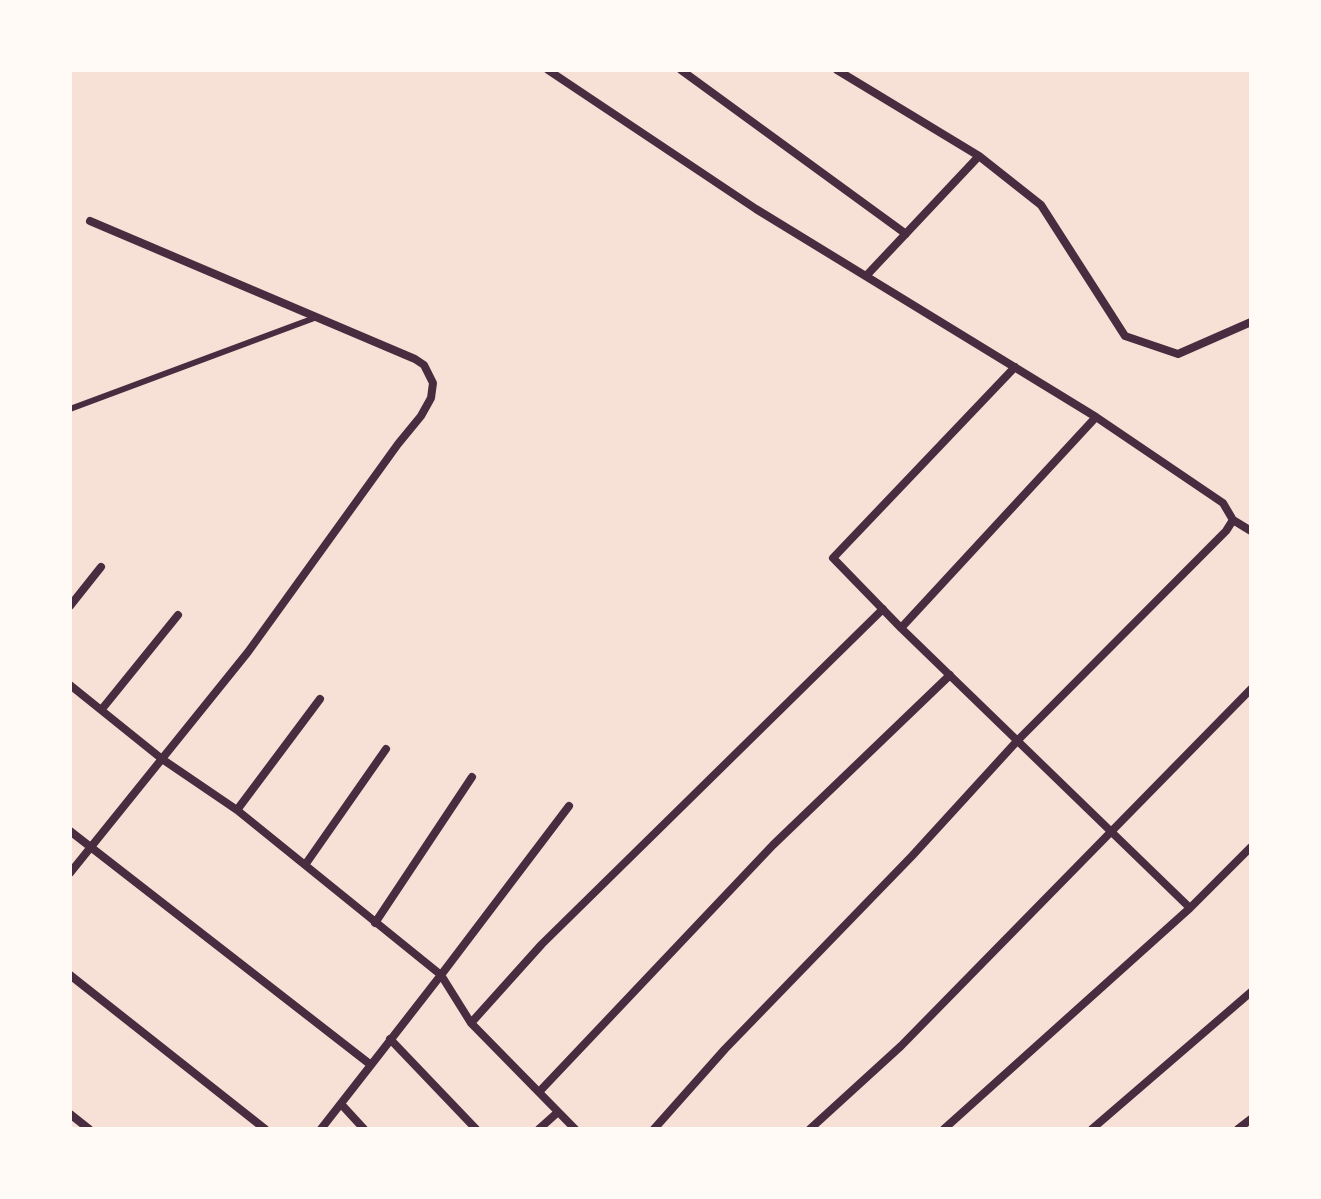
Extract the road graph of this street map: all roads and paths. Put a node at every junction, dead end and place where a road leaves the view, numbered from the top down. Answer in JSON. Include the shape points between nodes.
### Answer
{"nodes":[{"id":1,"x":548,"y":70,"type":"edge"},
{"id":2,"x":681,"y":70,"type":"edge"},
{"id":3,"x":837,"y":70,"type":"edge"},
{"id":4,"x":979,"y":156,"type":"junction"},
{"id":5,"x":90,"y":221,"type":"dead end"},
{"id":6,"x":906,"y":234,"type":"junction"},
{"id":7,"x":866,"y":276,"type":"junction"},
{"id":8,"x":317,"y":317,"type":"junction"},
{"id":9,"x":1251,"y":322,"type":"edge"},
{"id":10,"x":1015,"y":367,"type":"junction"},
{"id":11,"x":70,"y":409,"type":"edge"},
{"id":12,"x":1096,"y":417,"type":"junction"},
{"id":13,"x":1233,"y":520,"type":"junction"},
{"id":14,"x":1251,"y":531,"type":"edge"},
{"id":15,"x":101,"y":567,"type":"dead end"},
{"id":16,"x":70,"y":606,"type":"edge"},
{"id":17,"x":883,"y":609,"type":"junction"},
{"id":18,"x":178,"y":615,"type":"dead end"},
{"id":19,"x":901,"y":628,"type":"junction"},
{"id":20,"x":950,"y":675,"type":"junction"},
{"id":21,"x":70,"y":685,"type":"edge"},
{"id":22,"x":1251,"y":689,"type":"edge"},
{"id":23,"x":320,"y":699,"type":"dead end"},
{"id":24,"x":102,"y":709,"type":"junction"},
{"id":25,"x":1018,"y":740,"type":"junction"},
{"id":26,"x":386,"y":749,"type":"dead end"},
{"id":27,"x":162,"y":759,"type":"junction"},
{"id":28,"x":472,"y":777,"type":"dead end"},
{"id":29,"x":569,"y":806,"type":"dead end"},
{"id":30,"x":237,"y":810,"type":"junction"},
{"id":31,"x":70,"y":831,"type":"edge"},
{"id":32,"x":1113,"y":832,"type":"junction"},
{"id":33,"x":1251,"y":847,"type":"edge"},
{"id":34,"x":90,"y":848,"type":"junction"},
{"id":35,"x":305,"y":865,"type":"junction"},
{"id":36,"x":70,"y":873,"type":"edge"},
{"id":37,"x":1190,"y":908,"type":"junction"},
{"id":38,"x":375,"y":923,"type":"junction"},
{"id":39,"x":70,"y":975,"type":"edge"},
{"id":40,"x":441,"y":975,"type":"junction"},
{"id":41,"x":1251,"y":992,"type":"edge"},
{"id":42,"x":471,"y":1023,"type":"junction"},
{"id":43,"x":390,"y":1039,"type":"junction"},
{"id":44,"x":371,"y":1065,"type":"junction"},
{"id":45,"x":539,"y":1092,"type":"junction"},
{"id":46,"x":341,"y":1104,"type":"junction"},
{"id":47,"x":558,"y":1112,"type":"junction"},
{"id":48,"x":70,"y":1114,"type":"edge"},
{"id":49,"x":1251,"y":1119,"type":"edge"},
{"id":50,"x":89,"y":1129,"type":"edge"},
{"id":51,"x":265,"y":1129,"type":"edge"},
{"id":52,"x":321,"y":1129,"type":"edge"},
{"id":53,"x":364,"y":1129,"type":"edge"},
{"id":54,"x":476,"y":1129,"type":"edge"},
{"id":55,"x":539,"y":1129,"type":"edge"},
{"id":56,"x":575,"y":1129,"type":"edge"},
{"id":57,"x":654,"y":1129,"type":"edge"},
{"id":58,"x":810,"y":1129,"type":"edge"},
{"id":59,"x":944,"y":1129,"type":"edge"},
{"id":60,"x":1092,"y":1129,"type":"edge"},
{"id":61,"x":1238,"y":1129,"type":"edge"}],
"edges":[{"from":1,"to":7,"type":"street"},
{"from":2,"to":6,"type":"street"},
{"from":3,"to":4,"type":"street"},
{"from":4,"to":6,"type":"street"},
{"from":4,"to":9,"type":"street","via":[[1041,205],[1125,336],[1178,354]]},
{"from":5,"to":8,"type":"street"},
{"from":6,"to":7,"type":"street"},
{"from":7,"to":10,"type":"street"},
{"from":8,"to":11,"type":"lane"},
{"from":8,"to":27,"type":"street","via":[[424,365],[433,383],[431,398],[248,652]]},
{"from":10,"to":12,"type":"street"},
{"from":10,"to":17,"type":"street","via":[[833,558]]},
{"from":12,"to":13,"type":"street","via":[[1223,503]]},
{"from":12,"to":19,"type":"street"},
{"from":13,"to":14,"type":"street"},
{"from":13,"to":25,"type":"street"},
{"from":15,"to":16,"type":"street"},
{"from":17,"to":19,"type":"street"},
{"from":17,"to":42,"type":"street","via":[[542,944]]},
{"from":18,"to":24,"type":"street"},
{"from":19,"to":20,"type":"street"},
{"from":20,"to":25,"type":"street"},
{"from":20,"to":45,"type":"street","via":[[773,845]]},
{"from":21,"to":24,"type":"street"},
{"from":22,"to":32,"type":"street"},
{"from":23,"to":30,"type":"street"},
{"from":24,"to":27,"type":"street"},
{"from":25,"to":32,"type":"street"},
{"from":25,"to":57,"type":"street"},
{"from":26,"to":35,"type":"street"},
{"from":27,"to":30,"type":"street"},
{"from":27,"to":34,"type":"street"},
{"from":28,"to":38,"type":"street"},
{"from":29,"to":40,"type":"street"},
{"from":30,"to":35,"type":"street"},
{"from":31,"to":34,"type":"street"},
{"from":32,"to":37,"type":"street"},
{"from":32,"to":58,"type":"street","via":[[901,1046]]},
{"from":33,"to":37,"type":"street"},
{"from":34,"to":36,"type":"street"},
{"from":34,"to":44,"type":"street"},
{"from":35,"to":38,"type":"street"},
{"from":37,"to":59,"type":"street"},
{"from":38,"to":40,"type":"street"},
{"from":39,"to":51,"type":"street"},
{"from":40,"to":42,"type":"street"},
{"from":40,"to":43,"type":"street"},
{"from":41,"to":60,"type":"street"},
{"from":42,"to":45,"type":"street"},
{"from":43,"to":44,"type":"street"},
{"from":43,"to":54,"type":"street"},
{"from":44,"to":46,"type":"street"},
{"from":45,"to":47,"type":"street"},
{"from":46,"to":52,"type":"street"},
{"from":46,"to":53,"type":"street"},
{"from":47,"to":55,"type":"street"},
{"from":47,"to":56,"type":"street"},
{"from":48,"to":50,"type":"street"},
{"from":49,"to":61,"type":"street"}]}
